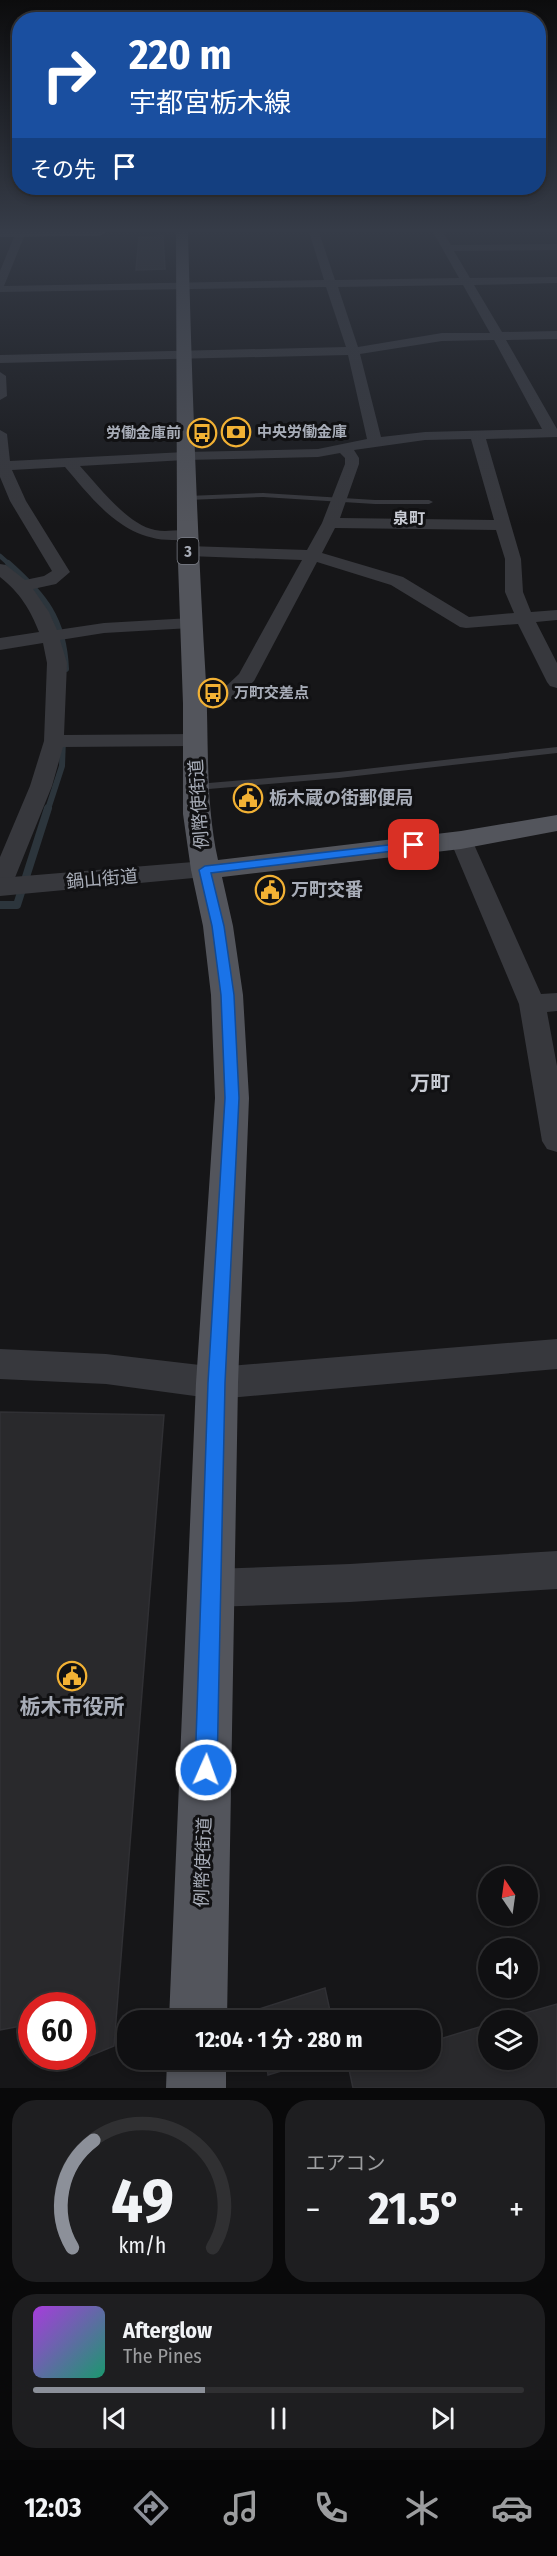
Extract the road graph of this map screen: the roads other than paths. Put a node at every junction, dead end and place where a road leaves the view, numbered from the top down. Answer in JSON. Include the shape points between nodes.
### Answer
{"nodes":[{"id":1,"x":184,"y":329,"type":"edge"},
{"id":2,"x":346,"y":329,"type":"edge"},
{"id":3,"x":494,"y":329,"type":"edge"},
{"id":4,"x":557,"y":335,"type":"edge"},
{"id":5,"x":498,"y":336,"type":"junction"},
{"id":6,"x":353,"y":351,"type":"junction"},
{"id":7,"x":185,"y":356,"type":"junction"},
{"id":8,"x":0,"y":359,"type":"edge"},
{"id":9,"x":0,"y":376,"type":"edge"},
{"id":10,"x":0,"y":396,"type":"edge"},
{"id":11,"x":554,"y":433,"type":"edge"},
{"id":12,"x":0,"y":434,"type":"edge"},
{"id":13,"x":477,"y":434,"type":"junction"},
{"id":14,"x":375,"y":442,"type":"junction"},
{"id":15,"x":344,"y":448,"type":"junction"},
{"id":16,"x":185,"y":456,"type":"junction"},
{"id":17,"x":69,"y":462,"type":"junction"},
{"id":18,"x":2,"y":466,"type":"edge"},
{"id":19,"x":187,"y":498,"type":"junction"},
{"id":20,"x":339,"y":499,"type":"junction"},
{"id":21,"x":429,"y":502,"type":"dead end"},
{"id":22,"x":330,"y":523,"type":"junction"},
{"id":23,"x":502,"y":525,"type":"junction"},
{"id":24,"x":188,"y":543,"type":"junction"},
{"id":25,"x":311,"y":555,"type":"junction"},
{"id":26,"x":0,"y":569,"type":"edge"},
{"id":27,"x":22,"y":586,"type":"junction"},
{"id":28,"x":557,"y":615,"type":"edge"},
{"id":29,"x":524,"y":617,"type":"junction"},
{"id":30,"x":191,"y":623,"type":"junction"},
{"id":31,"x":50,"y":636,"type":"junction"},
{"id":32,"x":0,"y":644,"type":"edge"},
{"id":33,"x":549,"y":651,"type":"edge"},
{"id":34,"x":557,"y":682,"type":"edge"},
{"id":35,"x":195,"y":704,"type":"junction"},
{"id":36,"x":195,"y":740,"type":"junction"},
{"id":37,"x":54,"y":741,"type":"junction"},
{"id":38,"x":557,"y":750,"type":"edge"},
{"id":39,"x":196,"y":787,"type":"junction"},
{"id":40,"x":557,"y":823,"type":"edge"},
{"id":41,"x":461,"y":840,"type":"junction"},
{"id":42,"x":205,"y":870,"type":"junction"},
{"id":43,"x":0,"y":886,"type":"edge"},
{"id":44,"x":544,"y":1003,"type":"edge"},
{"id":45,"x":556,"y":1135,"type":"edge"},
{"id":46,"x":557,"y":1354,"type":"edge"},
{"id":47,"x":0,"y":1364,"type":"edge"},
{"id":48,"x":217,"y":1383,"type":"junction"},
{"id":49,"x":557,"y":1570,"type":"edge"},
{"id":50,"x":212,"y":1588,"type":"junction"},
{"id":51,"x":198,"y":2010,"type":"edge"},
{"id":52,"x":197,"y":2070,"type":"edge"},
{"id":53,"x":196,"y":2088,"type":"edge"}],
"edges":[{"from":1,"to":7,"type":"main road","name":"例幣使街道","number":"3"},
{"from":2,"to":6,"type":"street"},
{"from":3,"to":5,"type":"street"},
{"from":4,"to":5,"type":"street"},
{"from":5,"to":6,"type":"street","via":[[442,337]]},
{"from":5,"to":11,"type":"street"},
{"from":6,"to":7,"type":"street"},
{"from":6,"to":14,"type":"street"},
{"from":7,"to":8,"type":"street"},
{"from":7,"to":16,"type":"main road","name":"例幣使街道","number":"3"},
{"from":9,"to":10,"type":"street"},
{"from":11,"to":13,"type":"street"},
{"from":12,"to":18,"type":"street"},
{"from":13,"to":14,"type":"street"},
{"from":13,"to":23,"type":"street"},
{"from":14,"to":15,"type":"street"},
{"from":15,"to":16,"type":"street","via":[[318,453]]},
{"from":15,"to":20,"type":"street","via":[[352,464]]},
{"from":16,"to":17,"type":"street"},
{"from":16,"to":19,"type":"main road","name":"例幣使街道","number":"3"},
{"from":17,"to":18,"type":"street"},
{"from":17,"to":24,"type":"street","via":[[106,504],[136,526],[153,535]]},
{"from":18,"to":27,"type":"street","via":[[18,501],[61,572],[50,580]]},
{"from":19,"to":20,"type":"lane","via":[[263,495]]},
{"from":19,"to":24,"type":"main road","name":"例幣使街道","number":"3"},
{"from":20,"to":21,"type":"lane"},
{"from":20,"to":22,"type":"street"},
{"from":22,"to":23,"type":"street"},
{"from":22,"to":25,"type":"street"},
{"from":23,"to":29,"type":"street","via":[[513,559],[514,592]]},
{"from":24,"to":25,"type":"street"},
{"from":24,"to":30,"type":"main road","name":"例幣使街道","number":"3"},
{"from":25,"to":29,"type":"street","via":[[397,581],[466,623]]},
{"from":25,"to":35,"type":"street","via":[[247,677],[229,694]]},
{"from":26,"to":27,"type":"street"},
{"from":27,"to":31,"type":"street","via":[[40,612]]},
{"from":28,"to":29,"type":"street"},
{"from":29,"to":33,"type":"street"},
{"from":30,"to":31,"type":"street","via":[[104,628]]},
{"from":30,"to":35,"type":"main road","name":"例幣使街道","number":"3"},
{"from":31,"to":32,"type":"street"},
{"from":31,"to":37,"type":"street","via":[[57,663]]},
{"from":33,"to":34,"type":"street"},
{"from":35,"to":36,"type":"main road","name":"例幣使街道","number":"3"},
{"from":36,"to":37,"type":"street"},
{"from":36,"to":39,"type":"main road","name":"例幣使街道","number":"3"},
{"from":37,"to":43,"type":"street"},
{"from":38,"to":39,"type":"lane"},
{"from":39,"to":42,"type":"main road","name":"例幣使街道","number":"3"},
{"from":40,"to":41,"type":"main road"},
{"from":41,"to":42,"type":"main road"},
{"from":41,"to":44,"type":"street"},
{"from":42,"to":43,"type":"street","name":"鍋山街道"},
{"from":42,"to":48,"type":"main road","name":"例幣使街道","via":[[218,926],[227,995],[232,1098]]},
{"from":44,"to":45,"type":"street"},
{"from":46,"to":48,"type":"street"},
{"from":47,"to":48,"type":"street","via":[[106,1368]]},
{"from":48,"to":50,"type":"main road","name":"例幣使街道"},
{"from":49,"to":50,"type":"street"},
{"from":50,"to":51,"type":"main road","name":"例幣使街道"},
{"from":52,"to":53,"type":"main road"}]}
